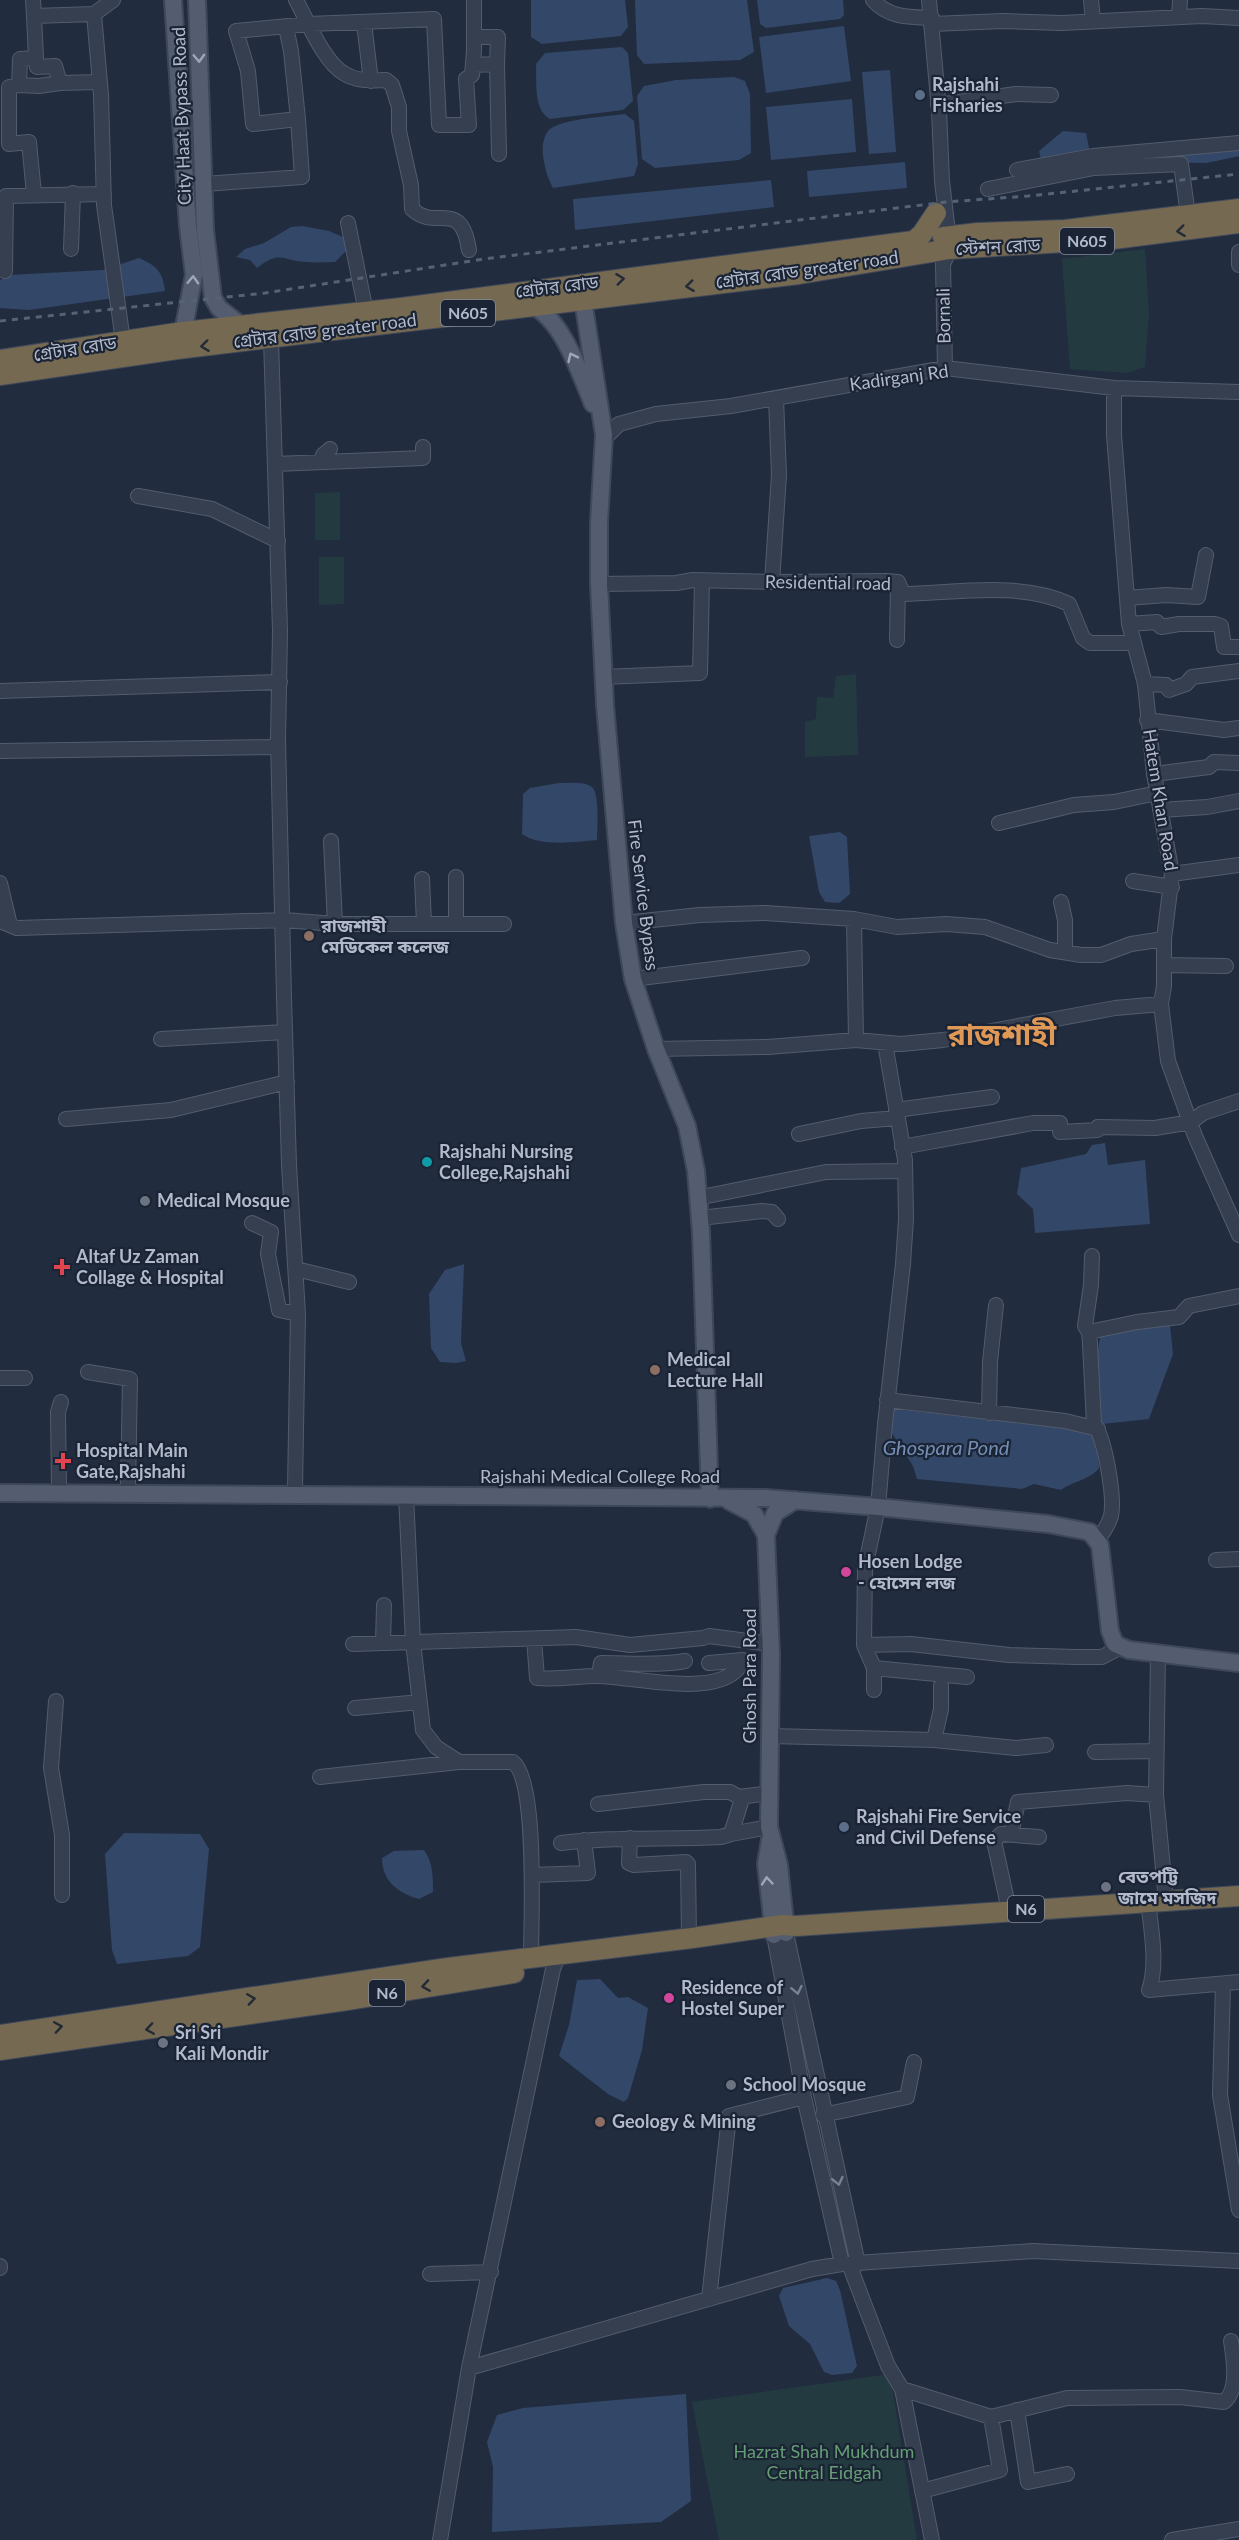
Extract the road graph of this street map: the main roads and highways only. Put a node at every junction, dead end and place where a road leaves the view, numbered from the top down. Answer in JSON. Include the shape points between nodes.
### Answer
{"nodes":[{"id":1,"x":173,"y":0,"type":"edge"},
{"id":2,"x":197,"y":0,"type":"edge"},
{"id":3,"x":1239,"y":209,"type":"edge"},
{"id":4,"x":1239,"y":223,"type":"edge"},
{"id":5,"x":969,"y":234,"type":"junction"},
{"id":6,"x":913,"y":242,"type":"junction"},
{"id":7,"x":943,"y":248,"type":"junction"},
{"id":8,"x":583,"y":300,"type":"junction"},
{"id":9,"x":531,"y":305,"type":"junction"},
{"id":10,"x":243,"y":327,"type":"junction"},
{"id":11,"x":183,"y":332,"type":"junction"},
{"id":12,"x":0,"y":360,"type":"edge"},
{"id":13,"x":0,"y":375,"type":"edge"},
{"id":14,"x":604,"y":435,"type":"junction"},
{"id":15,"x":0,"y":1487,"type":"edge"},
{"id":16,"x":0,"y":1493,"type":"edge"},
{"id":17,"x":718,"y":1497,"type":"junction"},
{"id":18,"x":795,"y":1500,"type":"junction"},
{"id":19,"x":766,"y":1535,"type":"junction"},
{"id":20,"x":1239,"y":1663,"type":"edge"},
{"id":21,"x":1239,"y":1896,"type":"edge"},
{"id":22,"x":783,"y":1929,"type":"junction"},
{"id":23,"x":556,"y":1962,"type":"junction"},
{"id":24,"x":0,"y":2036,"type":"edge"},
{"id":25,"x":0,"y":2050,"type":"edge"}],
"edges":[{"from":11,"to":1,"type":"main road","name":"City Haat Bypass Road","one_way":true,"via":[[194,284]]},
{"from":2,"to":10,"type":"main road","name":"City Haat Bypass Road","one_way":true,"via":[[205,230],[213,298],[219,308]]},
{"from":3,"to":5,"type":"highway","name":"স্টেশন রোড","number":"N605","via":[[1065,230]]},
{"from":4,"to":7,"type":"highway","name":"স্টেশন রোড","number":"N605","one_way":true,"via":[[1113,239]]},
{"from":5,"to":6,"type":"highway","via":[[941,212]]},
{"from":5,"to":7,"type":"highway","name":"স্টেশন রোড","number":"N605"},
{"from":6,"to":7,"type":"highway","name":"গ্রেটার রোড","number":"N605"},
{"from":10,"to":6,"type":"highway","name":"গ্রেটার রোড","number":"N605","one_way":true},
{"from":7,"to":8,"type":"highway","name":"গ্রেটার রোড greater road","number":"N605","one_way":true,"via":[[799,274]]},
{"from":8,"to":9,"type":"highway","name":"গ্রেটার রোড greater road","number":"N605"},
{"from":8,"to":14,"type":"main road","name":"Fire Service Bypass"},
{"from":9,"to":13,"type":"highway","name":"গ্রেটার রোড greater road","number":"N605","one_way":true},
{"from":14,"to":9,"type":"main road","name":"Fire Service Bypass","one_way":true,"via":[[562,337],[550,318]]},
{"from":10,"to":11,"type":"highway","name":"গ্রেটার রোড","number":"N605"},
{"from":11,"to":12,"type":"highway","name":"গ্রেটার রোড","number":"N605"},
{"from":14,"to":17,"type":"main road","name":"Fire Service Bypass","via":[[599,584],[624,923],[633,979],[687,1126],[696,1171]]},
{"from":15,"to":17,"type":"main road","name":"Rajshahi Medical College Road","via":[[295,1488]]},
{"from":16,"to":17,"type":"main road","name":"Rajshahi Medical College Road"},
{"from":17,"to":18,"type":"main road"},
{"from":17,"to":19,"type":"main road","name":"Ghosh Para Road","via":[[744,1506],[757,1518]]},
{"from":18,"to":19,"type":"main road","via":[[775,1513]]},
{"from":18,"to":20,"type":"main road","via":[[1048,1524],[1090,1532],[1100,1545],[1115,1644],[1129,1650]]},
{"from":19,"to":22,"type":"main road","name":"Ghosh Para Road","via":[[773,1824],[766,1864]]},
{"from":21,"to":22,"type":"highway","number":"N6"},
{"from":22,"to":23,"type":"highway","number":"N6","via":[[689,1939]]},
{"from":22,"to":23,"type":"highway","number":"N6","via":[[735,1943]]},
{"from":24,"to":23,"type":"highway","number":"N6","one_way":true,"via":[[531,1958]]},
{"from":23,"to":25,"type":"highway","number":"N6","one_way":true}]}
